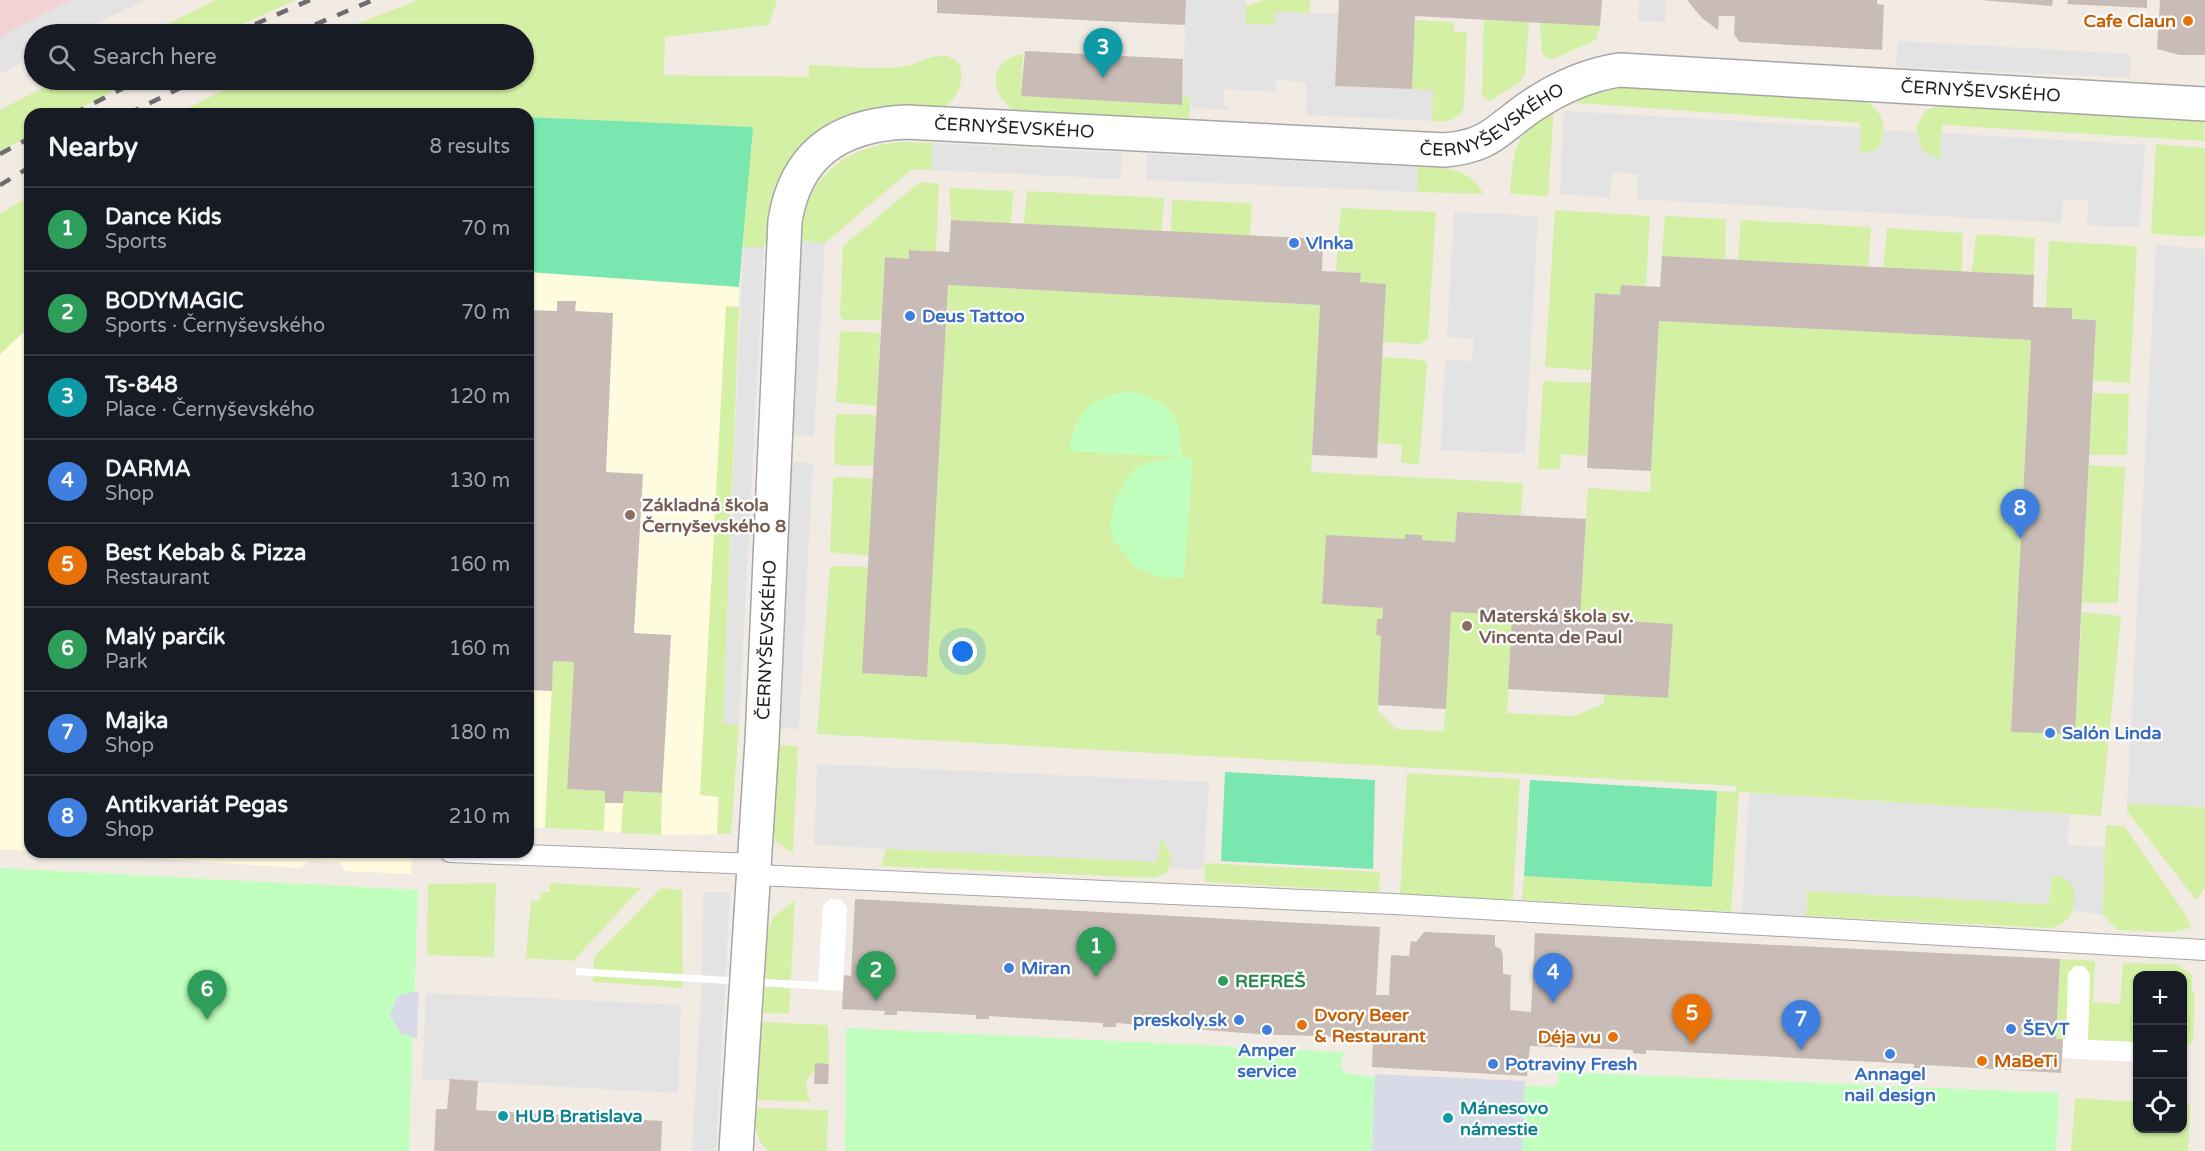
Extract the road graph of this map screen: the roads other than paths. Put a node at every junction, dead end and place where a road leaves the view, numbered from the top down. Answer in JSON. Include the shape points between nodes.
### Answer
{"nodes":[{"id":1,"x":2205,"y":104,"type":"edge"},
{"id":2,"x":534,"y":857,"type":"edge"},
{"id":3,"x":754,"y":870,"type":"junction"},
{"id":4,"x":2205,"y":950,"type":"edge"},
{"id":5,"x":736,"y":1151,"type":"edge"}],
"edges":[{"from":1,"to":3,"type":"street","name":"ČERNYŠEVSKÉHO","via":[[1619,70],[1559,89],[1486,141],[1468,148],[1445,150],[906,122],[878,123],[833,141],[812,157],[796,179],[784,221]]},
{"from":2,"to":3,"type":"lane"},
{"from":3,"to":4,"type":"lane"},
{"from":3,"to":5,"type":"street","name":"ČERNYŠEVSKÉHO"}]}
